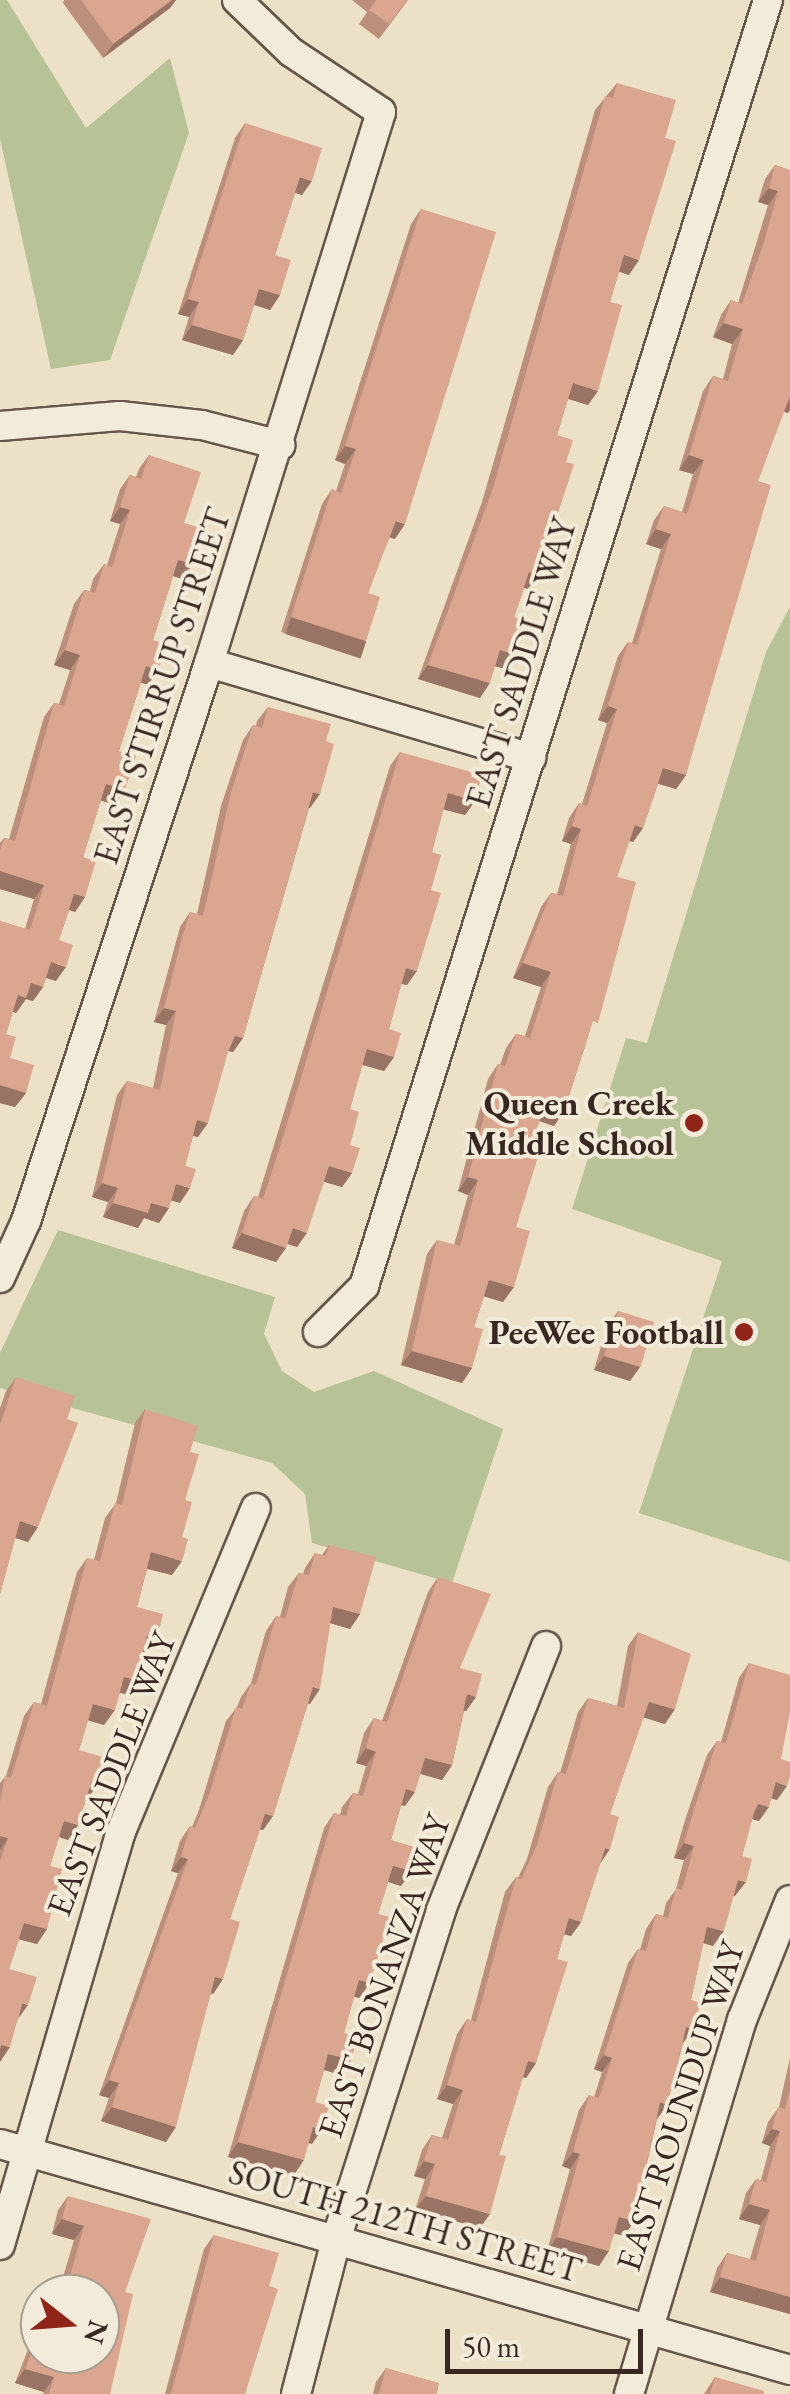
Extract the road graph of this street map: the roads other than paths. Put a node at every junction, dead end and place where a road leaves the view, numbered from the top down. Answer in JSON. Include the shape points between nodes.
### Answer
{"nodes":[{"id":1,"x":237,"y":0,"type":"edge"},
{"id":2,"x":768,"y":0,"type":"edge"},
{"id":3,"x":0,"y":426,"type":"edge"},
{"id":4,"x":280,"y":445,"type":"junction"},
{"id":5,"x":209,"y":663,"type":"junction"},
{"id":6,"x":531,"y":758,"type":"junction"},
{"id":7,"x":0,"y":1278,"type":"edge"},
{"id":8,"x":318,"y":1332,"type":"dead end"},
{"id":9,"x":256,"y":1508,"type":"dead end"},
{"id":10,"x":546,"y":1646,"type":"dead end"},
{"id":11,"x":790,"y":1900,"type":"edge"},
{"id":12,"x":12,"y":2147,"type":"edge"},
{"id":13,"x":336,"y":2240,"type":"junction"},
{"id":14,"x":0,"y":2245,"type":"edge"},
{"id":15,"x":646,"y":2330,"type":"junction"},
{"id":16,"x":790,"y":2370,"type":"edge"},
{"id":17,"x":296,"y":2394,"type":"edge"},
{"id":18,"x":629,"y":2394,"type":"edge"}],
"edges":[{"from":1,"to":4,"type":"street","name":"EAST STIRRUP STREET","via":[[291,52],[381,112]]},
{"from":2,"to":6,"type":"street","name":"EAST SADDLE WAY"},
{"from":3,"to":4,"type":"street","via":[[120,416],[202,425]]},
{"from":4,"to":5,"type":"street","name":"EAST STIRRUP STREET"},
{"from":5,"to":6,"type":"street"},
{"from":5,"to":7,"type":"street","name":"EAST STIRRUP STREET","via":[[26,1221]]},
{"from":6,"to":8,"type":"street","name":"EAST SADDLE WAY","via":[[364,1286]]},
{"from":9,"to":12,"type":"street","name":"EAST SADDLE WAY","via":[[120,1834]]},
{"from":10,"to":13,"type":"street","name":"EAST BONANZA WAY","via":[[441,1910]]},
{"from":11,"to":15,"type":"street","name":"EAST ROUNDUP WAY","via":[[742,2020]]},
{"from":12,"to":13,"type":"street","name":"SOUTH 212TH STREET"},
{"from":12,"to":14,"type":"street","name":"EAST SADDLE WAY"},
{"from":13,"to":15,"type":"street","name":"SOUTH 212TH STREET"},
{"from":13,"to":17,"type":"street","name":"EAST BONANZA WAY"},
{"from":15,"to":16,"type":"street","name":"SOUTH 212TH STREET"},
{"from":15,"to":18,"type":"street","name":"EAST ROUNDUP WAY"}]}
